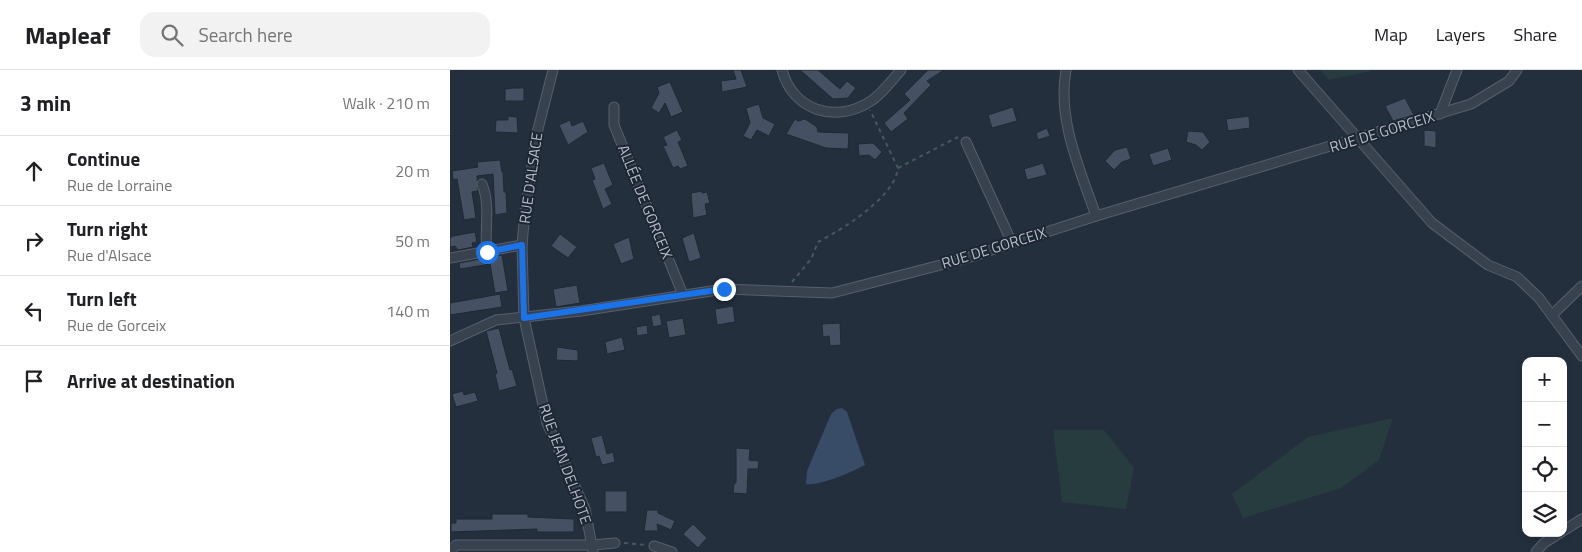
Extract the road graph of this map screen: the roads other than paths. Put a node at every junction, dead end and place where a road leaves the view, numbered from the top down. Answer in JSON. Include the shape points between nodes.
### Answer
{"nodes":[{"id":1,"x":553,"y":70,"type":"edge"},
{"id":2,"x":782,"y":70,"type":"edge"},
{"id":3,"x":900,"y":70,"type":"edge"},
{"id":4,"x":1066,"y":70,"type":"edge"},
{"id":5,"x":1298,"y":70,"type":"edge"},
{"id":6,"x":1457,"y":70,"type":"edge"},
{"id":7,"x":1517,"y":70,"type":"edge"},
{"id":8,"x":614,"y":107,"type":"dead end"},
{"id":9,"x":1440,"y":114,"type":"junction"},
{"id":10,"x":1358,"y":140,"type":"junction"},
{"id":11,"x":966,"y":142,"type":"road end"},
{"id":12,"x":482,"y":184,"type":"dead end"},
{"id":13,"x":1096,"y":216,"type":"junction"},
{"id":14,"x":1012,"y":243,"type":"junction"},
{"id":15,"x":522,"y":245,"type":"junction"},
{"id":16,"x":487,"y":252,"type":"junction"},
{"id":17,"x":450,"y":258,"type":"edge"},
{"id":18,"x":1582,"y":286,"type":"edge"},
{"id":19,"x":684,"y":295,"type":"junction"},
{"id":20,"x":1552,"y":315,"type":"junction"},
{"id":21,"x":524,"y":318,"type":"junction"},
{"id":22,"x":450,"y":342,"type":"edge"},
{"id":23,"x":1582,"y":356,"type":"edge"},
{"id":24,"x":1582,"y":519,"type":"edge"},
{"id":25,"x":1567,"y":528,"type":"edge"},
{"id":26,"x":1555,"y":537,"type":"edge"},
{"id":27,"x":615,"y":543,"type":"road end"},
{"id":28,"x":654,"y":546,"type":"road end"},
{"id":29,"x":531,"y":548,"type":"edge"},
{"id":30,"x":592,"y":549,"type":"edge"},
{"id":31,"x":450,"y":552,"type":"edge"},
{"id":32,"x":672,"y":552,"type":"edge"},
{"id":33,"x":1536,"y":552,"type":"edge"}],
"edges":[{"from":1,"to":15,"type":"street","name":"RUE D'ALSACE","via":[[537,133],[524,211]]},
{"from":2,"to":3,"type":"street","via":[[785,83],[794,95],[809,106],[830,113],[851,112],[873,100]]},
{"from":4,"to":13,"type":"street","via":[[1064,108],[1069,134]]},
{"from":5,"to":10,"type":"street"},
{"from":6,"to":9,"type":"street"},
{"from":7,"to":9,"type":"street","name":"RUE DE GORCEIX","via":[[1509,81],[1471,104]]},
{"from":8,"to":19,"type":"street","name":"ALLÉE DE GORCEIX","via":[[614,125]]},
{"from":9,"to":10,"type":"street","name":"RUE DE GORCEIX"},
{"from":10,"to":13,"type":"street","name":"RUE DE GORCEIX"},
{"from":10,"to":20,"type":"street","via":[[1432,223],[1488,265],[1517,277]]},
{"from":11,"to":14,"type":"street"},
{"from":12,"to":16,"type":"street","via":[[486,193],[484,233]]},
{"from":13,"to":14,"type":"street","name":"RUE DE GORCEIX"},
{"from":14,"to":19,"type":"street","name":"RUE DE GORCEIX","via":[[964,259],[832,293],[724,289]]},
{"from":15,"to":16,"type":"street"},
{"from":15,"to":21,"type":"street","name":"RUE D'ALSACE"},
{"from":16,"to":17,"type":"street"},
{"from":18,"to":20,"type":"street"},
{"from":19,"to":21,"type":"street","name":"RUE DE GORCEIX"},
{"from":20,"to":23,"type":"street"},
{"from":21,"to":22,"type":"street","name":"RUE DE GORCEIX","via":[[496,320]]},
{"from":21,"to":30,"type":"street","name":"RUE JEAN DELHOTE","via":[[548,423],[585,509]]},
{"from":24,"to":25,"type":"street"},
{"from":26,"to":33,"type":"street"},
{"from":27,"to":30,"type":"street"},
{"from":28,"to":32,"type":"street"},
{"from":29,"to":30,"type":"street"},
{"from":29,"to":31,"type":"street","via":[[456,545]]}]}
